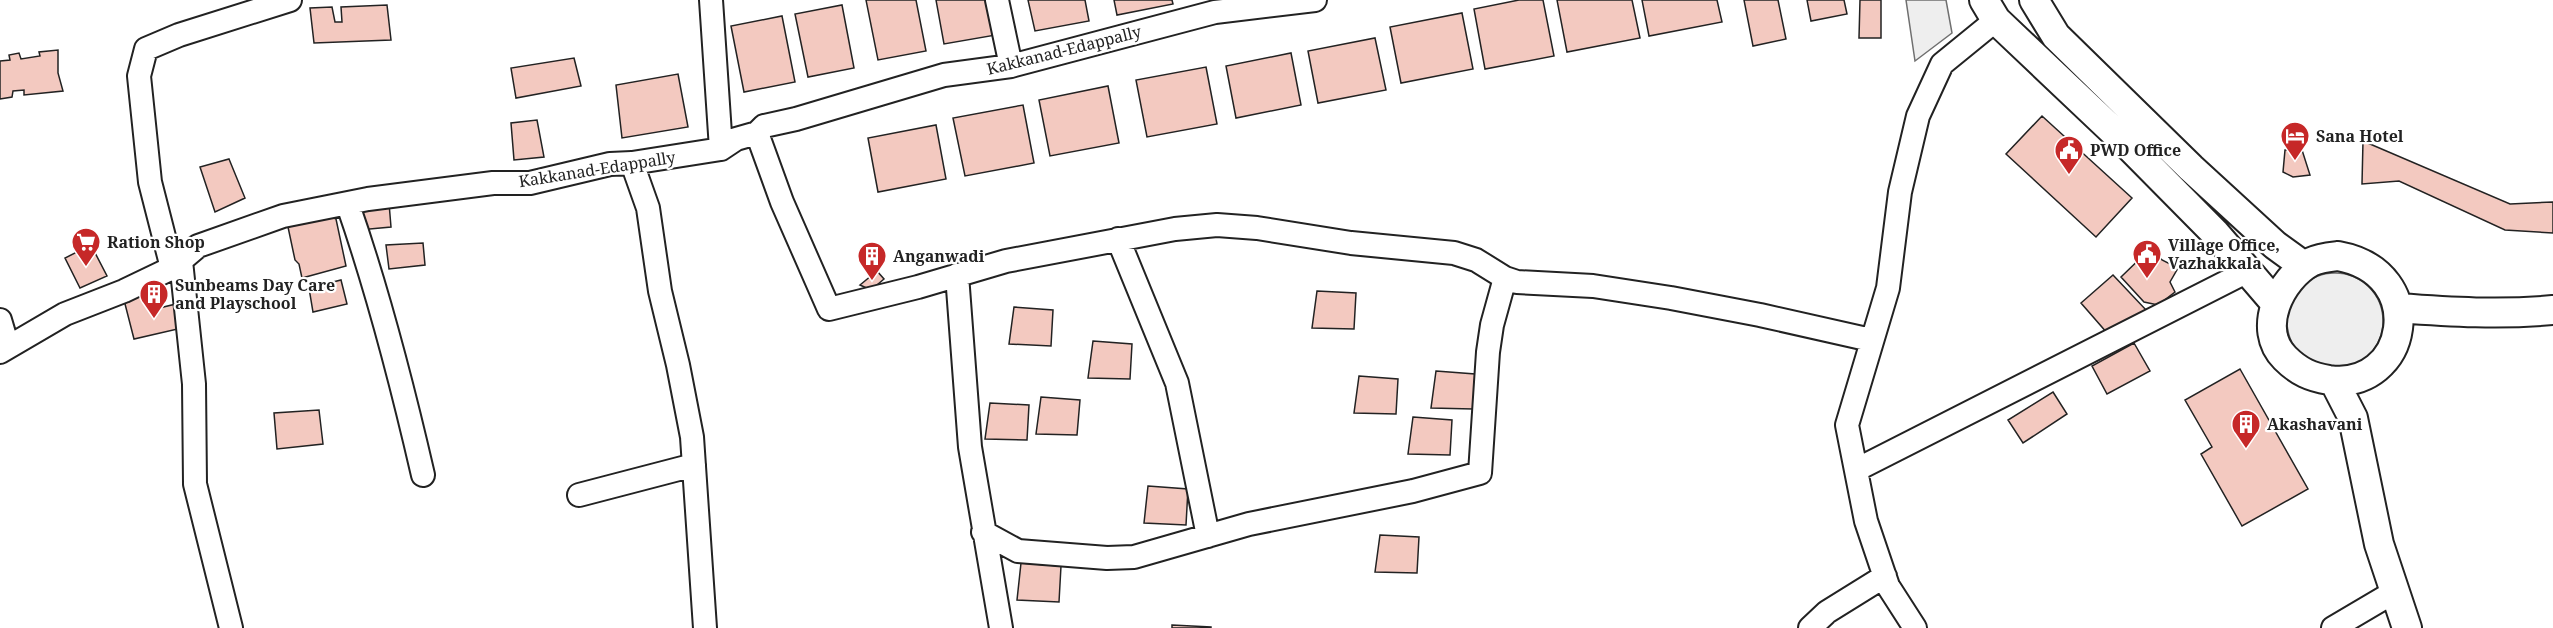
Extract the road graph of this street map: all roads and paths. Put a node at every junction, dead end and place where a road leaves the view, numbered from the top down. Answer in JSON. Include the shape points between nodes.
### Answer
{"nodes":[{"id":1,"x":290,"y":0,"type":"edge"},
{"id":2,"x":711,"y":0,"type":"edge"},
{"id":3,"x":997,"y":0,"type":"edge"},
{"id":4,"x":1315,"y":0,"type":"edge"},
{"id":5,"x":2034,"y":0,"type":"edge"},
{"id":6,"x":1990,"y":10,"type":"edge"},
{"id":7,"x":1011,"y":66,"type":"junction"},
{"id":8,"x":757,"y":133,"type":"junction"},
{"id":9,"x":721,"y":149,"type":"junction"},
{"id":10,"x":632,"y":163,"type":"junction"},
{"id":11,"x":348,"y":205,"type":"junction"},
{"id":12,"x":1118,"y":239,"type":"junction"},
{"id":13,"x":176,"y":264,"type":"junction"},
{"id":14,"x":2304,"y":266,"type":"junction"},
{"id":15,"x":2248,"y":271,"type":"junction"},
{"id":16,"x":957,"y":275,"type":"junction"},
{"id":17,"x":1505,"y":278,"type":"junction"},
{"id":18,"x":2276,"y":304,"type":"junction"},
{"id":19,"x":2398,"y":308,"type":"junction"},
{"id":20,"x":2553,"y":310,"type":"edge"},
{"id":21,"x":0,"y":320,"type":"edge"},
{"id":22,"x":1871,"y":340,"type":"junction"},
{"id":23,"x":4,"y":350,"type":"edge"},
{"id":24,"x":2334,"y":381,"type":"junction"},
{"id":25,"x":694,"y":465,"type":"junction"},
{"id":26,"x":1856,"y":470,"type":"junction"},
{"id":27,"x":423,"y":475,"type":"dead end"},
{"id":28,"x":579,"y":495,"type":"dead end"},
{"id":29,"x":983,"y":532,"type":"junction"},
{"id":30,"x":1208,"y":536,"type":"junction"},
{"id":31,"x":1885,"y":576,"type":"junction"},
{"id":32,"x":2394,"y":592,"type":"junction"},
{"id":33,"x":231,"y":628,"type":"edge"},
{"id":34,"x":705,"y":628,"type":"edge"},
{"id":35,"x":1001,"y":628,"type":"edge"},
{"id":36,"x":1810,"y":628,"type":"edge"},
{"id":37,"x":1915,"y":628,"type":"edge"},
{"id":38,"x":2333,"y":628,"type":"edge"},
{"id":39,"x":2407,"y":628,"type":"edge"}],
"edges":[{"from":1,"to":13,"type":"street","via":[[146,49],[139,76],[150,182]]},
{"from":2,"to":9,"type":"street"},
{"from":3,"to":7,"type":"street"},
{"from":4,"to":7,"type":"street","name":"Kakkanad-Edappally","via":[[1215,12]]},
{"from":5,"to":14,"type":"main road","via":[[2056,36],[2190,168]]},
{"from":6,"to":15,"type":"main road","via":[[2215,233]]},
{"from":6,"to":22,"type":"street","via":[[1942,64],[1918,116],[1900,192],[1888,288]]},
{"from":7,"to":8,"type":"street","name":"Kakkanad-Edappally","via":[[944,75],[776,122]]},
{"from":8,"to":9,"type":"street","name":"Kakkanad-Edappally","via":[[736,139]]},
{"from":8,"to":16,"type":"street","via":[[829,309]]},
{"from":9,"to":10,"type":"street","name":"Kakkanad-Edappally"},
{"from":10,"to":11,"type":"street","name":"Kakkanad-Edappally","via":[[610,164],[530,183],[493,183]]},
{"from":10,"to":25,"type":"street","via":[[648,208]]},
{"from":11,"to":13,"type":"street","name":"Kakkanad-Edappally","via":[[315,208],[246,227],[198,246]]},
{"from":11,"to":27,"type":"street","via":[[393,350]]},
{"from":12,"to":16,"type":"street"},
{"from":12,"to":17,"type":"street","via":[[1206,226],[1257,228],[1351,243],[1454,253],[1476,260]]},
{"from":12,"to":30,"type":"street","via":[[1177,382]]},
{"from":13,"to":23,"type":"street","name":"Kakkanad-Edappally","via":[[124,291],[65,314]]},
{"from":13,"to":33,"type":"street","via":[[194,384],[195,484]]},
{"from":14,"to":18,"type":"main road","via":[[2288,280]]},
{"from":14,"to":19,"type":"main road","via":[[2338,256],[2356,259],[2381,275]]},
{"from":15,"to":18,"type":"main road"},
{"from":15,"to":26,"type":"street"},
{"from":16,"to":29,"type":"street","via":[[970,447]]},
{"from":17,"to":22,"type":"street","via":[[1671,298]]},
{"from":17,"to":30,"type":"street","via":[[1488,352],[1480,473]]},
{"from":18,"to":24,"type":"main road","via":[[2273,329],[2281,353],[2310,377]]},
{"from":19,"to":20,"type":"main road","via":[[2465,314]]},
{"from":19,"to":24,"type":"main road","via":[[2396,339],[2382,362],[2351,380]]},
{"from":21,"to":23,"type":"street"},
{"from":22,"to":26,"type":"street","via":[[1847,425]]},
{"from":24,"to":32,"type":"main road","via":[[2353,418],[2373,523]]},
{"from":25,"to":28,"type":"street"},
{"from":25,"to":34,"type":"street"},
{"from":26,"to":31,"type":"street","via":[[1866,521]]},
{"from":29,"to":30,"type":"street","via":[[1018,551],[1107,558],[1134,557]]},
{"from":29,"to":35,"type":"street"},
{"from":31,"to":36,"type":"street","via":[[1827,612]]},
{"from":31,"to":37,"type":"street"},
{"from":32,"to":38,"type":"street"},
{"from":32,"to":39,"type":"main road"}]}
